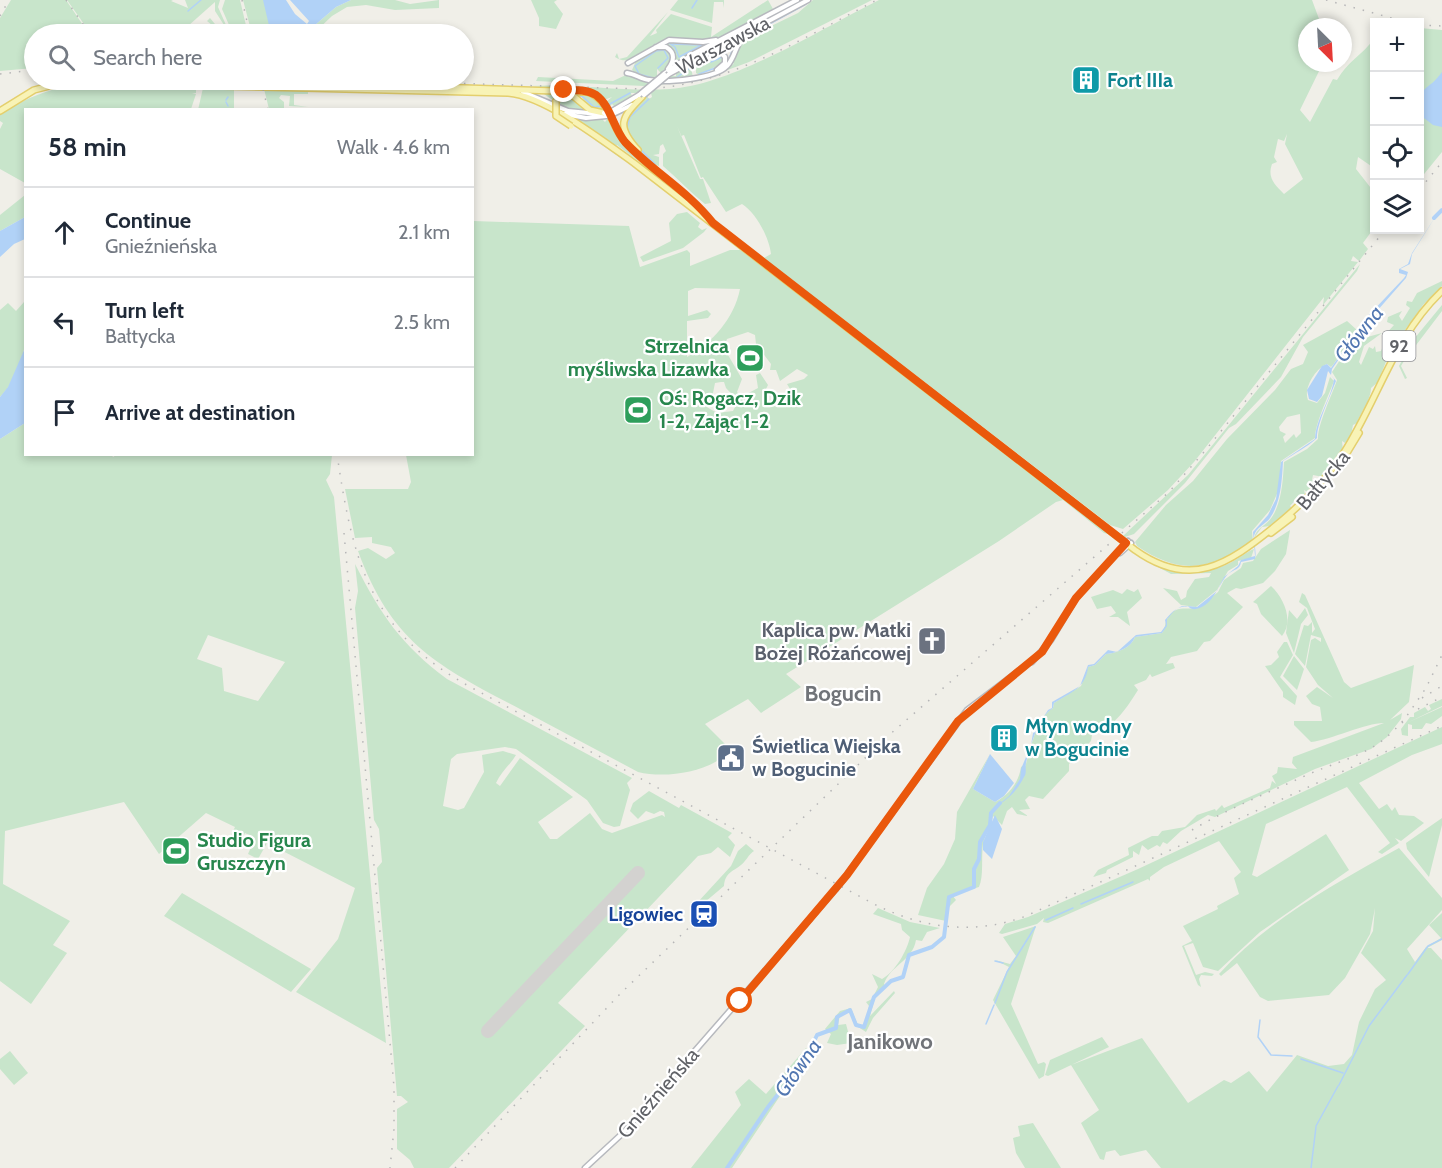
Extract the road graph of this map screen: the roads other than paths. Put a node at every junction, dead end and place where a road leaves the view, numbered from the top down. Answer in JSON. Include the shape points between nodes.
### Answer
{"nodes":[{"id":1,"x":797,"y":0,"type":"edge"},
{"id":2,"x":808,"y":0,"type":"edge"},
{"id":3,"x":756,"y":27,"type":"junction"},
{"id":4,"x":728,"y":36,"type":"junction"},
{"id":5,"x":652,"y":48,"type":"junction"},
{"id":6,"x":704,"y":54,"type":"junction"},
{"id":7,"x":627,"y":73,"type":"dead end"},
{"id":8,"x":666,"y":74,"type":"junction"},
{"id":9,"x":709,"y":74,"type":"junction"},
{"id":10,"x":635,"y":75,"type":"junction"},
{"id":11,"x":474,"y":88,"type":"edge"},
{"id":12,"x":499,"y":88,"type":"junction"},
{"id":13,"x":532,"y":89,"type":"joint"},
{"id":14,"x":30,"y":90,"type":"edge"},
{"id":15,"x":36,"y":90,"type":"edge"},
{"id":16,"x":428,"y":90,"type":"edge"},
{"id":17,"x":642,"y":96,"type":"junction"},
{"id":18,"x":542,"y":104,"type":"junction"},
{"id":19,"x":0,"y":109,"type":"edge"},
{"id":20,"x":605,"y":114,"type":"junction"},
{"id":21,"x":602,"y":140,"type":"junction"},
{"id":22,"x":655,"y":168,"type":"junction"},
{"id":23,"x":713,"y":223,"type":"junction"},
{"id":24,"x":1442,"y":291,"type":"edge"},
{"id":25,"x":1128,"y":544,"type":"junction"},
{"id":26,"x":1196,"y":568,"type":"junction"},
{"id":27,"x":585,"y":1168,"type":"edge"}],
"edges":[{"from":1,"to":4,"type":"main road","name":"Warszawska"},
{"from":2,"to":3,"type":"main road","name":"Warszawska"},
{"from":3,"to":6,"type":"main road","name":"Warszawska"},
{"from":3,"to":9,"type":"main road","via":[[739,40],[727,67]]},
{"from":4,"to":5,"type":"main road","via":[[703,42],[669,40]]},
{"from":4,"to":8,"type":"main road","name":"Warszawska","via":[[689,56]]},
{"from":5,"to":8,"type":"main road","via":[[665,46],[673,52]]},
{"from":5,"to":10,"type":"main road","via":[[630,66]]},
{"from":6,"to":8,"type":"main road","name":"Warszawska"},
{"from":6,"to":9,"type":"main road","via":[[720,52],[726,58],[724,65]]},
{"from":7,"to":10,"type":"main road"},
{"from":8,"to":17,"type":"main road","name":"Warszawska","bridge":true},
{"from":9,"to":10,"type":"main road","via":[[670,81]]},
{"from":11,"to":12,"type":"main road","name":"Warszawska","number":"92"},
{"from":12,"to":13,"type":"main road","name":"Warszawska","number":"92"},
{"from":12,"to":20,"type":"main road","name":"Warszawska","via":[[528,93],[574,112]]},
{"from":13,"to":22,"type":"main road","name":"Bałtycka","number":"92","via":[[595,95],[624,140]]},
{"from":14,"to":19,"type":"main road"},
{"from":15,"to":19,"type":"main road"},
{"from":16,"to":18,"type":"main road","name":"Warszawska","number":"92","via":[[511,93]]},
{"from":17,"to":20,"type":"main road","name":"Warszawska","bridge":true},
{"from":17,"to":22,"type":"main road","via":[[626,115],[624,130],[629,141]]},
{"from":18,"to":20,"type":"main road","name":"Warszawska","via":[[576,116]]},
{"from":18,"to":21,"type":"main road","name":"Bałtycka","number":"92"},
{"from":20,"to":21,"type":"main road","bridge":true,"via":[[564,94],[554,105],[558,118]]},
{"from":21,"to":23,"type":"main road","name":"Bałtycka","number":"92"},
{"from":22,"to":23,"type":"main road","name":"Bałtycka","number":"92"},
{"from":23,"to":25,"type":"main road","name":"Bałtycka","number":"92"},
{"from":24,"to":26,"type":"main road","name":"Bałtycka","number":"92","via":[[1402,340],[1367,412],[1322,481],[1255,544],[1226,562]]},
{"from":25,"to":26,"type":"main road","name":"Bałtycka","number":"92","via":[[1162,561]]},
{"from":25,"to":26,"type":"main road","name":"Bałtycka","number":"92","via":[[1163,565]]},
{"from":25,"to":27,"type":"main road","name":"Gnieźnieńska","bridge":true,"via":[[1070,606],[1051,640],[1033,660],[963,715],[835,890],[616,1141]]}]}
